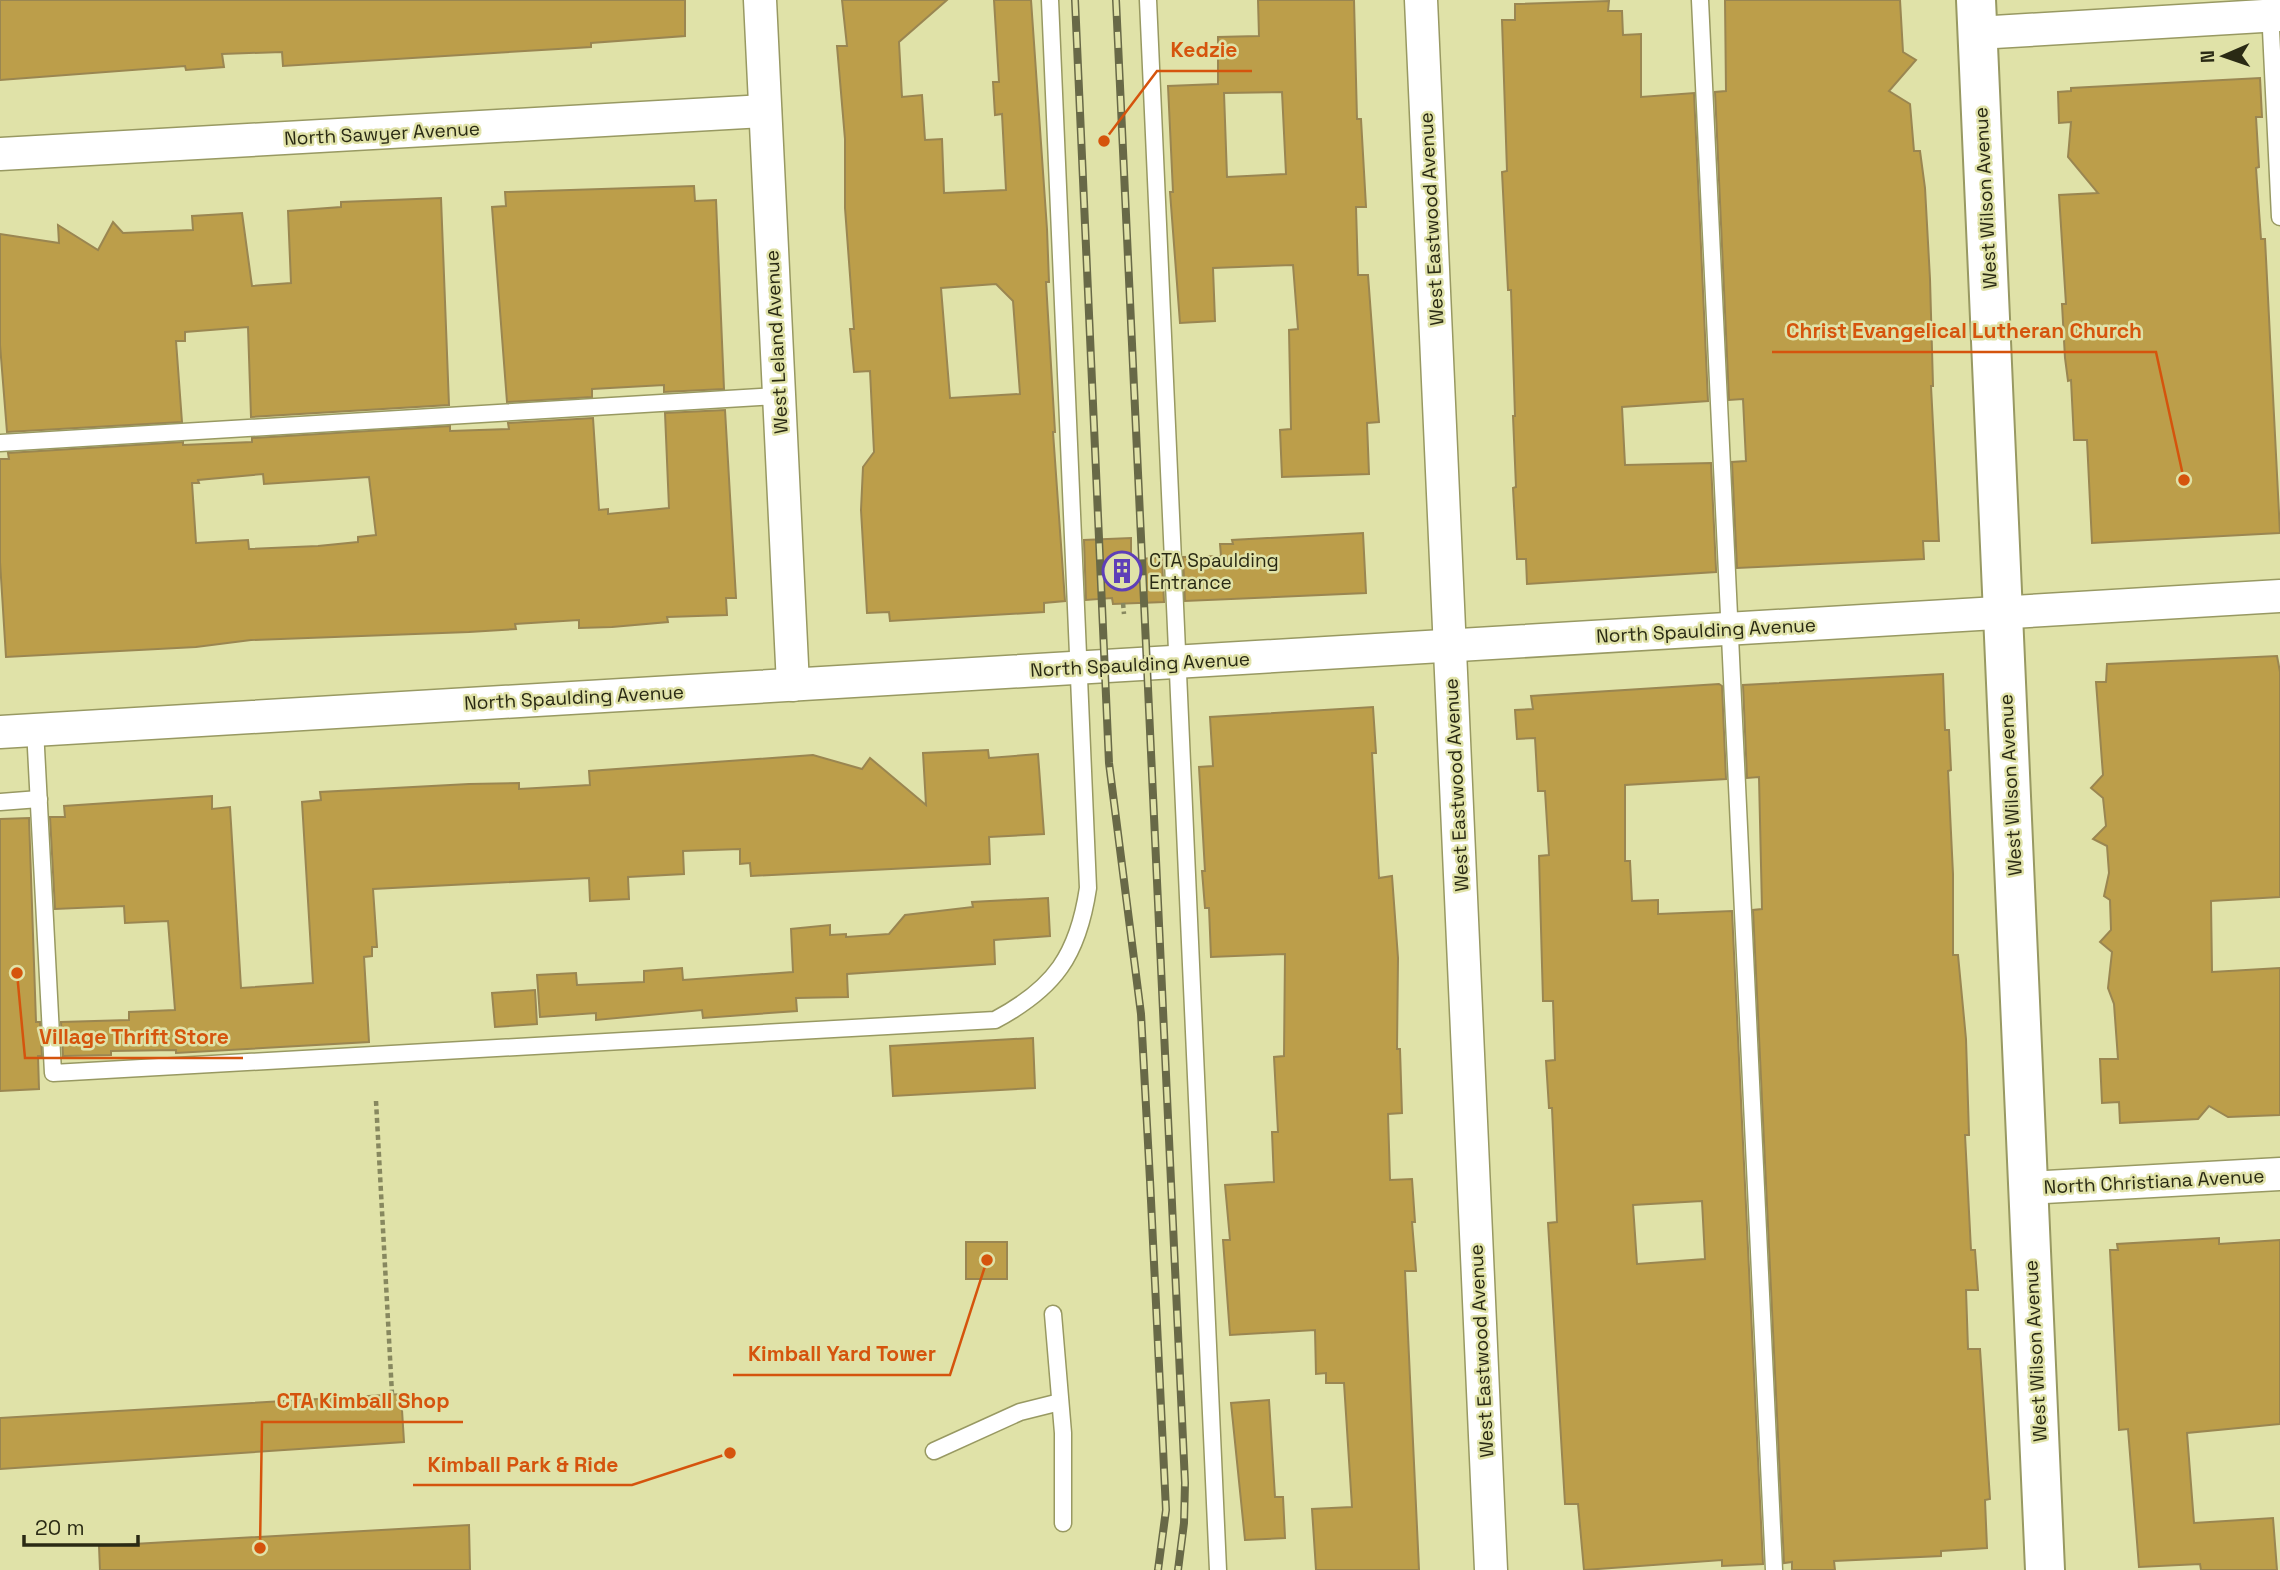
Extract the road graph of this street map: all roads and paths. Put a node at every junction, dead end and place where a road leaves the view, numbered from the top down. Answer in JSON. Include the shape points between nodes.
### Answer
{"nodes":[{"id":1,"x":760,"y":0,"type":"edge"},
{"id":2,"x":1050,"y":0,"type":"edge"},
{"id":3,"x":1148,"y":0,"type":"edge"},
{"id":4,"x":1421,"y":0,"type":"edge"},
{"id":5,"x":1700,"y":0,"type":"edge"},
{"id":6,"x":2274,"y":10,"type":"edge"},
{"id":7,"x":1977,"y":16,"type":"edge"},
{"id":8,"x":765,"y":111,"type":"junction"},
{"id":9,"x":0,"y":154,"type":"edge"},
{"id":10,"x":2280,"y":217,"type":"edge"},
{"id":11,"x":778,"y":396,"type":"junction"},
{"id":12,"x":0,"y":443,"type":"edge"},
{"id":13,"x":2280,"y":596,"type":"edge"},
{"id":14,"x":1123,"y":603,"type":"dead end"},
{"id":15,"x":2003,"y":613,"type":"junction"},
{"id":16,"x":1124,"y":614,"type":"dead end"},
{"id":17,"x":1732,"y":629,"type":"junction"},
{"id":18,"x":1450,"y":646,"type":"junction"},
{"id":19,"x":1177,"y":662,"type":"junction"},
{"id":20,"x":1081,"y":667,"type":"junction"},
{"id":21,"x":793,"y":685,"type":"junction"},
{"id":22,"x":35,"y":729,"type":"junction"},
{"id":23,"x":0,"y":732,"type":"edge"},
{"id":24,"x":38,"y":799,"type":"junction"},
{"id":25,"x":0,"y":802,"type":"edge"},
{"id":26,"x":376,"y":1101,"type":"dead end"},
{"id":27,"x":2280,"y":1174,"type":"edge"},
{"id":28,"x":2028,"y":1188,"type":"junction"},
{"id":29,"x":1054,"y":1314,"type":"dead end"},
{"id":30,"x":392,"y":1394,"type":"dead end"},
{"id":31,"x":1060,"y":1402,"type":"junction"},
{"id":32,"x":934,"y":1451,"type":"dead end"},
{"id":33,"x":1063,"y":1523,"type":"dead end"},
{"id":34,"x":1218,"y":1570,"type":"edge"},
{"id":35,"x":1491,"y":1570,"type":"edge"},
{"id":36,"x":1774,"y":1570,"type":"edge"},
{"id":37,"x":2045,"y":1570,"type":"edge"}],
"edges":[{"from":1,"to":8,"type":"street","name":"West Leland Avenue"},
{"from":2,"to":20,"type":"lane"},
{"from":3,"to":19,"type":"lane"},
{"from":4,"to":18,"type":"street","name":"West Eastwood Avenue"},
{"from":5,"to":17,"type":"lane"},
{"from":6,"to":7,"type":"street"},
{"from":6,"to":10,"type":"lane"},
{"from":7,"to":15,"type":"street","name":"West Wilson Avenue"},
{"from":8,"to":9,"type":"street","name":"North Sawyer Avenue"},
{"from":8,"to":11,"type":"street","name":"West Leland Avenue"},
{"from":11,"to":12,"type":"lane"},
{"from":11,"to":21,"type":"street","name":"West Leland Avenue"},
{"from":13,"to":15,"type":"street","name":"North Spaulding Avenue"},
{"from":14,"to":16,"type":"path"},
{"from":15,"to":17,"type":"street","name":"North Spaulding Avenue"},
{"from":15,"to":28,"type":"street","name":"West Wilson Avenue"},
{"from":17,"to":18,"type":"street","name":"North Spaulding Avenue"},
{"from":17,"to":36,"type":"lane"},
{"from":18,"to":19,"type":"street","name":"North Spaulding Avenue"},
{"from":18,"to":35,"type":"street","name":"West Eastwood Avenue"},
{"from":19,"to":20,"type":"street","name":"North Spaulding Avenue"},
{"from":19,"to":34,"type":"lane"},
{"from":20,"to":21,"type":"street","name":"North Spaulding Avenue"},
{"from":20,"to":24,"type":"lane","via":[[1088,888],[1084,914],[1063,966],[1027,1003],[995,1020],[53,1073]]},
{"from":21,"to":22,"type":"street","name":"North Spaulding Avenue"},
{"from":22,"to":23,"type":"street","name":"North Spaulding Avenue"},
{"from":22,"to":24,"type":"lane"},
{"from":24,"to":25,"type":"lane"},
{"from":26,"to":30,"type":"path"},
{"from":27,"to":28,"type":"street","name":"North Christiana Avenue"},
{"from":28,"to":37,"type":"street","name":"West Wilson Avenue"},
{"from":29,"to":31,"type":"lane"},
{"from":31,"to":32,"type":"lane","via":[[1020,1412]]},
{"from":31,"to":33,"type":"lane"}]}
